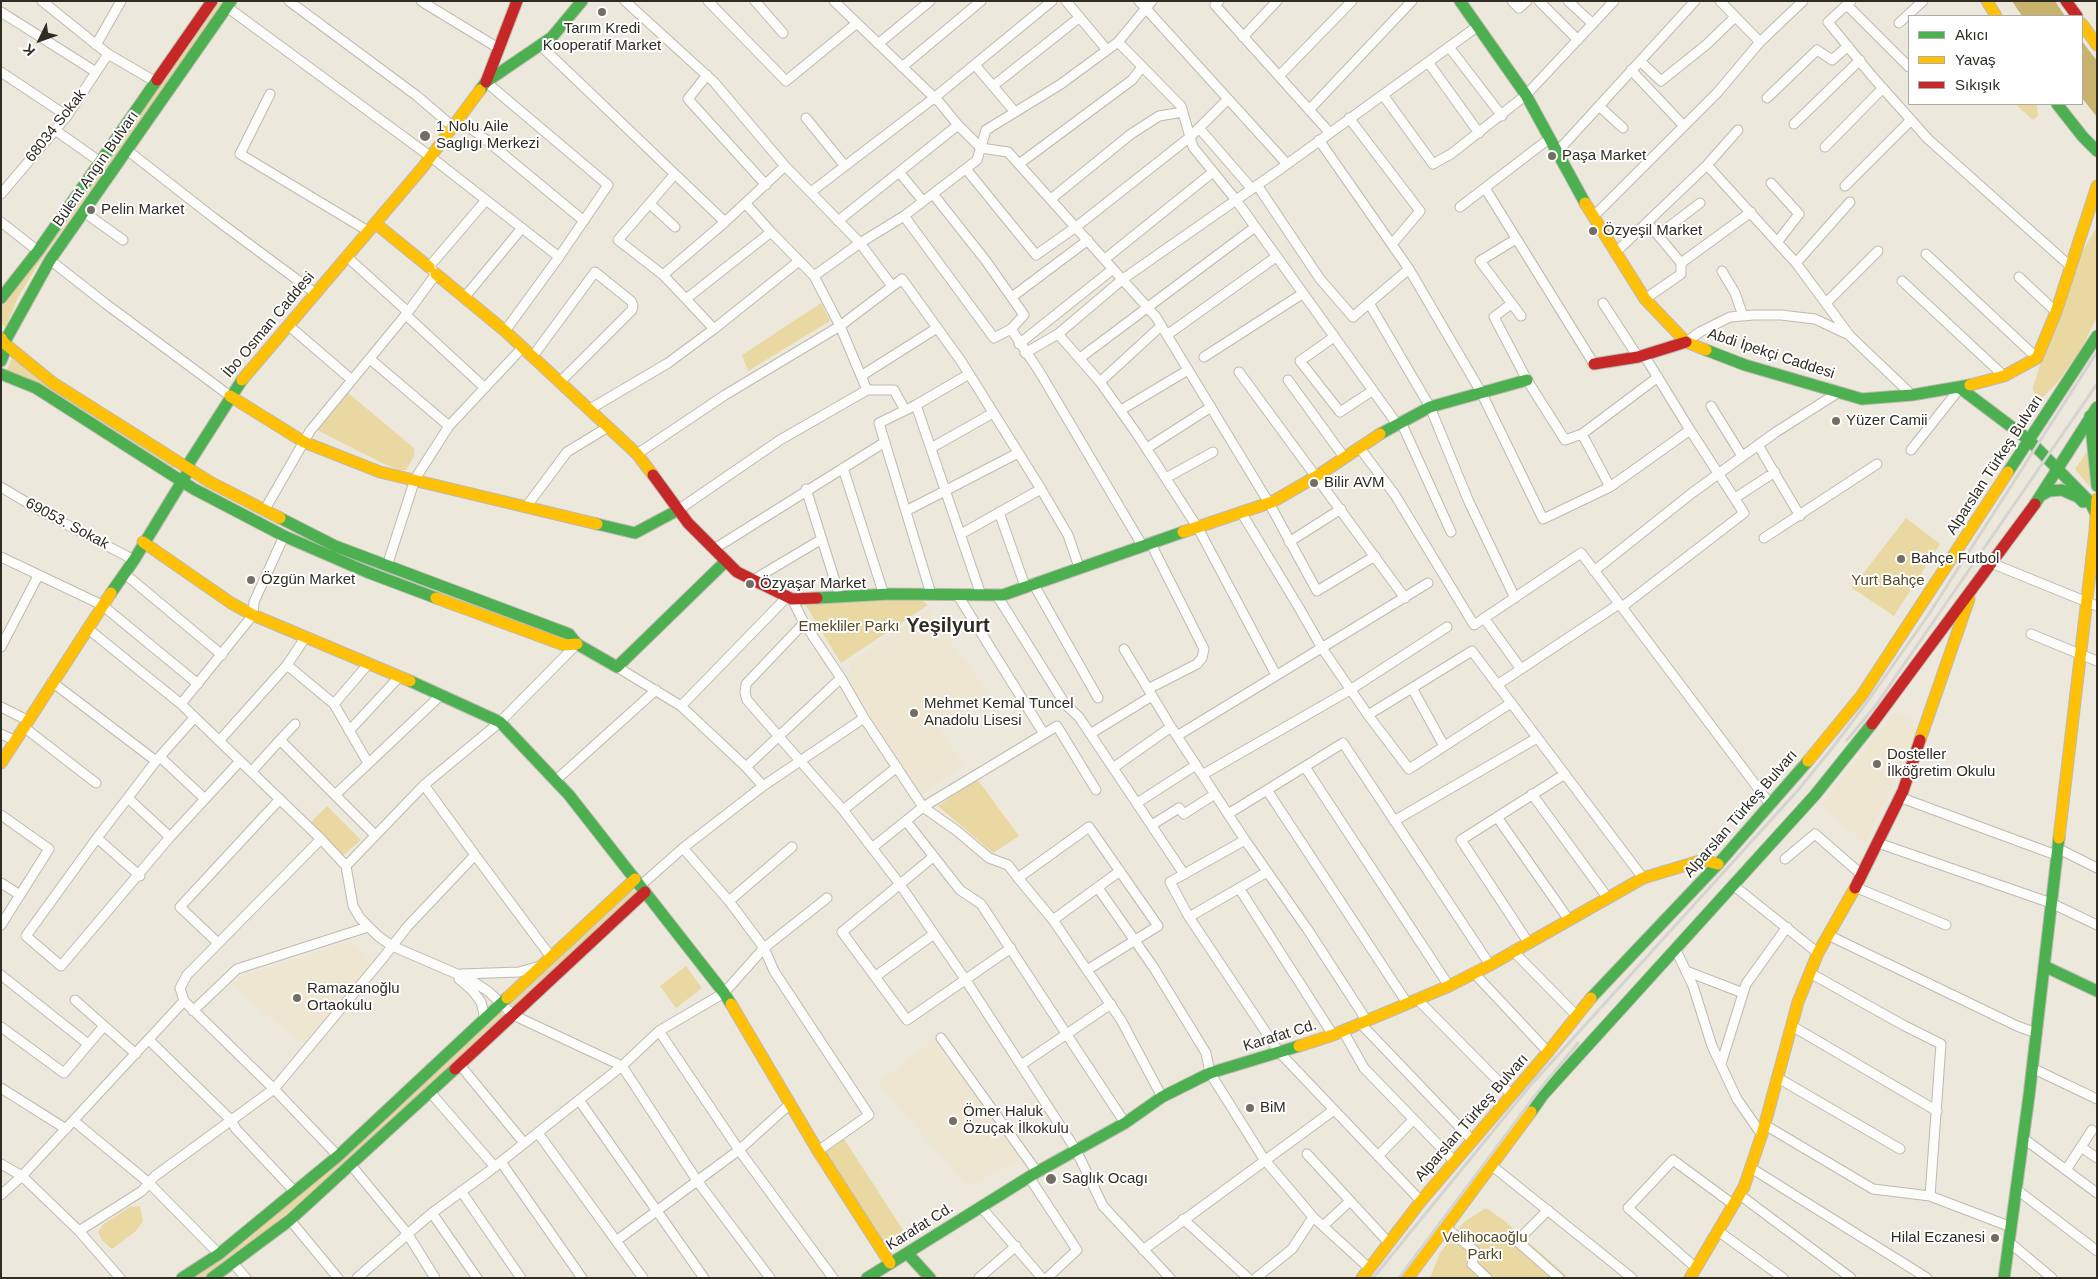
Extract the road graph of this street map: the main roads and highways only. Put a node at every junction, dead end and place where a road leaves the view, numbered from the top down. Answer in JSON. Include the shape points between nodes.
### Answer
{"nodes":[{"id":1,"x":212,"y":1,"type":"edge"},
{"id":2,"x":518,"y":1,"type":"edge"},
{"id":3,"x":582,"y":1,"type":"edge"},
{"id":4,"x":1460,"y":1,"type":"edge"},
{"id":5,"x":1987,"y":1,"type":"edge"},
{"id":6,"x":2066,"y":1,"type":"edge"},
{"id":7,"x":229,"y":4,"type":"edge"},
{"id":8,"x":1995,"y":15,"type":"edge"},
{"id":9,"x":2075,"y":15,"type":"edge"},
{"id":10,"x":2083,"y":25,"type":"edge"},
{"id":11,"x":2097,"y":45,"type":"edge"},
{"id":12,"x":486,"y":82,"type":"junction"},
{"id":13,"x":2058,"y":105,"type":"edge"},
{"id":14,"x":2097,"y":151,"type":"edge"},
{"id":15,"x":2097,"y":186,"type":"edge"},
{"id":16,"x":372,"y":227,"type":"junction"},
{"id":17,"x":1,"y":298,"type":"edge"},
{"id":18,"x":2097,"y":336,"type":"edge"},
{"id":19,"x":2,"y":341,"type":"edge"},
{"id":20,"x":1686,"y":342,"type":"junction"},
{"id":21,"x":1,"y":361,"type":"edge"},
{"id":22,"x":1594,"y":364,"type":"road end"},
{"id":23,"x":1,"y":374,"type":"edge"},
{"id":24,"x":1527,"y":380,"type":"road end"},
{"id":25,"x":1960,"y":388,"type":"junction"},
{"id":26,"x":230,"y":396,"type":"junction"},
{"id":27,"x":2093,"y":411,"type":"edge"},
{"id":28,"x":2094,"y":436,"type":"edge"},
{"id":29,"x":2029,"y":440,"type":"junction"},
{"id":30,"x":2058,"y":469,"type":"junction"},
{"id":31,"x":189,"y":470,"type":"junction"},
{"id":32,"x":182,"y":481,"type":"junction"},
{"id":33,"x":2097,"y":486,"type":"edge"},
{"id":34,"x":2040,"y":496,"type":"junction"},
{"id":35,"x":2097,"y":499,"type":"edge"},
{"id":36,"x":678,"y":510,"type":"junction"},
{"id":37,"x":2095,"y":512,"type":"junction"},
{"id":38,"x":2096,"y":532,"type":"edge"},
{"id":39,"x":143,"y":542,"type":"junction"},
{"id":40,"x":726,"y":561,"type":"junction"},
{"id":41,"x":1972,"y":590,"type":"junction"},
{"id":42,"x":2091,"y":604,"type":"edge"},
{"id":43,"x":577,"y":644,"type":"junction"},
{"id":44,"x":1,"y":763,"type":"edge"},
{"id":45,"x":1718,"y":864,"type":"junction"},
{"id":46,"x":640,"y":886,"type":"junction"},
{"id":47,"x":2044,"y":966,"type":"junction"},
{"id":48,"x":2097,"y":991,"type":"edge"},
{"id":49,"x":908,"y":1254,"type":"junction"},
{"id":50,"x":890,"y":1263,"type":"junction"},
{"id":51,"x":1695,"y":1274,"type":"edge"},
{"id":52,"x":928,"y":1277,"type":"edge"},
{"id":53,"x":1409,"y":1277,"type":"edge"},
{"id":54,"x":182,"y":1278,"type":"edge"},
{"id":55,"x":212,"y":1278,"type":"edge"},
{"id":56,"x":866,"y":1278,"type":"edge"},
{"id":57,"x":1362,"y":1278,"type":"edge"},
{"id":58,"x":2004,"y":1278,"type":"edge"}],
"edges":[{"from":1,"to":17,"type":"main road","name":"Bülent Angın Bulvarı","via":[[38,251]]},
{"from":2,"to":12,"type":"main road"},
{"from":3,"to":12,"type":"main road","name":"İbo Osman Caddesi","via":[[552,37]]},
{"from":4,"to":20,"type":"main road","name":"Abdi İpekçi Caddesi","via":[[1526,95],[1614,253],[1645,299]]},
{"from":5,"to":8,"type":"main road"},
{"from":6,"to":9,"type":"main road"},
{"from":7,"to":19,"type":"main road","name":"Bülent Angın Bulvarı","via":[[50,260]]},
{"from":10,"to":11,"type":"main road"},
{"from":12,"to":16,"type":"main road","name":"İbo Osman Caddesi","via":[[431,157]]},
{"from":13,"to":14,"type":"main road"},
{"from":15,"to":25,"type":"main road","name":"Abdi İpekçi Caddesi","via":[[2038,358],[2004,376]]},
{"from":16,"to":26,"type":"main road","name":"İbo Osman Caddesi"},
{"from":16,"to":36,"type":"main road","via":[[432,270],[561,380],[637,454]]},
{"from":18,"to":29,"type":"main road","name":"Alparslan Türkeş Bulvarı"},
{"from":19,"to":21,"type":"main road","name":"Bülent Angın Bulvarı","via":[[5,352]]},
{"from":19,"to":31,"type":"main road","via":[[53,383]]},
{"from":20,"to":22,"type":"main road","via":[[1641,356]]},
{"from":20,"to":25,"type":"main road","name":"Abdi İpekçi Caddesi","via":[[1745,365],[1862,399],[1912,396]]},
{"from":23,"to":32,"type":"main road","via":[[36,388]]},
{"from":24,"to":40,"type":"main road","via":[[1430,407],[1269,503],[1003,594],[789,598],[737,572]]},
{"from":25,"to":29,"type":"main road"},
{"from":26,"to":31,"type":"main road","name":"İbo Osman Caddesi","via":[[189,463]]},
{"from":26,"to":36,"type":"main road","via":[[304,442],[380,472],[635,533]]},
{"from":27,"to":28,"type":"main road"},
{"from":27,"to":30,"type":"main road"},
{"from":28,"to":33,"type":"main road"},
{"from":29,"to":30,"type":"main road"},
{"from":29,"to":45,"type":"main road","name":"Alparslan Türkeş Bulvarı","via":[[1862,695],[1794,779]]},
{"from":30,"to":34,"type":"main road"},
{"from":30,"to":37,"type":"main road","via":[[2090,502]]},
{"from":31,"to":32,"type":"main road","name":"İbo Osman Caddesi"},
{"from":31,"to":43,"type":"main road","via":[[335,546],[550,626],[568,634]]},
{"from":32,"to":39,"type":"main road","name":"İbo Osman Caddesi"},
{"from":32,"to":43,"type":"main road","via":[[284,536],[366,572],[564,645]]},
{"from":34,"to":37,"type":"main road","via":[[2062,490],[2078,497]]},
{"from":34,"to":41,"type":"main road"},
{"from":35,"to":37,"type":"main road"},
{"from":36,"to":40,"type":"main road"},
{"from":37,"to":38,"type":"main road"},
{"from":38,"to":42,"type":"main road"},
{"from":39,"to":44,"type":"main road","name":"İbo Osman Caddesi"},
{"from":39,"to":46,"type":"main road","via":[[252,615],[500,722],[569,795]]},
{"from":40,"to":43,"type":"main road","via":[[617,667]]},
{"from":41,"to":51,"type":"main road","via":[[1900,797],[1862,875],[1818,953],[1798,1002],[1751,1168],[1737,1200]]},
{"from":41,"to":53,"type":"main road","via":[[1885,708],[1815,795],[1543,1095]]},
{"from":42,"to":47,"type":"main road","via":[[2080,653]]},
{"from":45,"to":49,"type":"main road","name":"Karafat Cd.","via":[[1702,860],[1643,878],[1449,986],[1338,1033],[1210,1073],[1162,1097],[1125,1123],[1033,1174]]},
{"from":45,"to":57,"type":"main road","name":"Alparslan Türkeş Bulvarı","via":[[1577,1016],[1421,1201]]},
{"from":46,"to":50,"type":"main road","via":[[724,993],[818,1151]]},
{"from":46,"to":54,"type":"main road","via":[[551,957],[338,1156],[219,1254]]},
{"from":46,"to":55,"type":"main road","via":[[513,1015],[351,1165],[290,1220]]},
{"from":47,"to":48,"type":"main road"},
{"from":47,"to":58,"type":"main road"},
{"from":49,"to":50,"type":"main road","name":"Karafat Cd."},
{"from":49,"to":52,"type":"main road"},
{"from":50,"to":56,"type":"main road","name":"Karafat Cd."}]}
